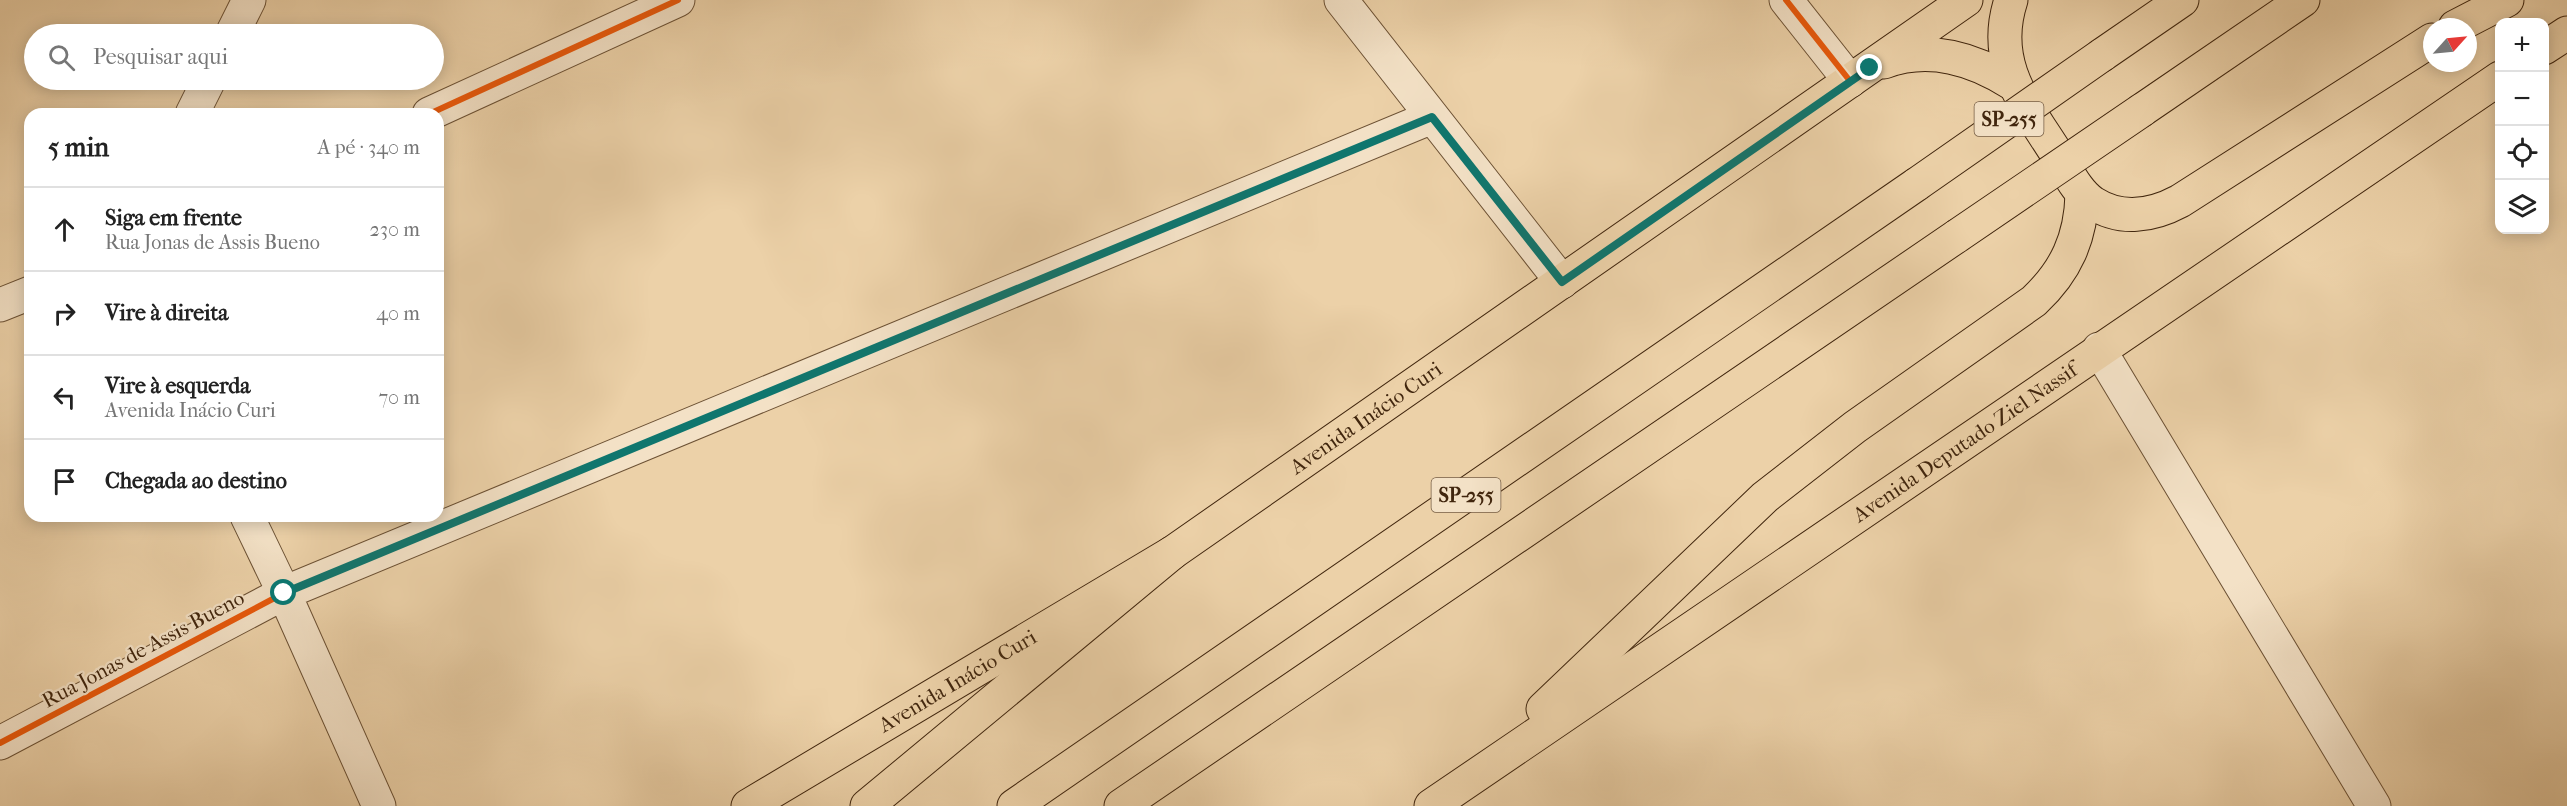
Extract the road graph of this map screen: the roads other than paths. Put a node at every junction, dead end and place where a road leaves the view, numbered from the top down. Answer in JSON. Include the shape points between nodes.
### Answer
{"nodes":[{"id":1,"x":249,"y":0,"type":"edge"},
{"id":2,"x":678,"y":0,"type":"edge"},
{"id":3,"x":1341,"y":0,"type":"edge"},
{"id":4,"x":1786,"y":0,"type":"edge"},
{"id":5,"x":1966,"y":0,"type":"edge"},
{"id":6,"x":2011,"y":0,"type":"edge"},
{"id":7,"x":2182,"y":0,"type":"edge"},
{"id":8,"x":2303,"y":0,"type":"edge"},
{"id":9,"x":2506,"y":0,"type":"edge"},
{"id":10,"x":2472,"y":18,"type":"edge"},
{"id":11,"x":237,"y":24,"type":"edge"},
{"id":12,"x":2567,"y":33,"type":"edge"},
{"id":13,"x":2549,"y":45,"type":"edge"},
{"id":14,"x":2423,"y":46,"type":"edge"},
{"id":15,"x":1860,"y":74,"type":"junction"},
{"id":16,"x":2495,"y":81,"type":"edge"},
{"id":17,"x":2013,"y":84,"type":"junction"},
{"id":18,"x":204,"y":90,"type":"edge"},
{"id":19,"x":195,"y":108,"type":"edge"},
{"id":20,"x":442,"y":108,"type":"edge"},
{"id":21,"x":1432,"y":117,"type":"junction"},
{"id":22,"x":2082,"y":194,"type":"junction"},
{"id":23,"x":1562,"y":282,"type":"junction"},
{"id":24,"x":24,"y":295,"type":"edge"},
{"id":25,"x":0,"y":305,"type":"edge"},
{"id":26,"x":2099,"y":349,"type":"junction"},
{"id":27,"x":250,"y":522,"type":"edge"},
{"id":28,"x":1172,"y":553,"type":"junction"},
{"id":29,"x":284,"y":593,"type":"junction"},
{"id":30,"x":0,"y":743,"type":"edge"},
{"id":31,"x":1474,"y":775,"type":"junction"},
{"id":32,"x":379,"y":806,"type":"edge"},
{"id":33,"x":748,"y":806,"type":"edge"},
{"id":34,"x":867,"y":806,"type":"edge"},
{"id":35,"x":1014,"y":806,"type":"edge"},
{"id":36,"x":1121,"y":806,"type":"edge"},
{"id":37,"x":1431,"y":806,"type":"edge"},
{"id":38,"x":2374,"y":806,"type":"edge"}],
"edges":[{"from":1,"to":11,"type":"street"},
{"from":2,"to":20,"type":"street"},
{"from":3,"to":21,"type":"street"},
{"from":4,"to":15,"type":"street"},
{"from":5,"to":15,"type":"main road","name":"Avenida Inácio Curi"},
{"from":6,"to":17,"type":"main road","via":[[2005,44]]},
{"from":7,"to":35,"type":"main road","number":"SP-255","bridge":true},
{"from":8,"to":36,"type":"main road","number":"SP-255","bridge":true},
{"from":9,"to":10,"type":"main road"},
{"from":12,"to":13,"type":"main road"},
{"from":14,"to":22,"type":"main road","via":[[2168,207],[2143,215],[2116,213]]},
{"from":15,"to":17,"type":"main road","via":[[1890,60],[1933,55],[1976,63]]},
{"from":15,"to":23,"type":"main road","name":"Avenida Inácio Curi"},
{"from":16,"to":26,"type":"main road","name":"Avenida Deputado Ziel Nassif"},
{"from":17,"to":22,"type":"main road"},
{"from":18,"to":19,"type":"street"},
{"from":21,"to":23,"type":"street"},
{"from":21,"to":29,"type":"street","name":"Rua Jonas de Assis Bueno"},
{"from":22,"to":31,"type":"main road","via":[[2082,215],[2071,254],[2034,301],[1855,426],[1765,497]]},
{"from":23,"to":28,"type":"main road","name":"Avenida Inácio Curi"},
{"from":24,"to":25,"type":"street"},
{"from":26,"to":31,"type":"main road","name":"Avenida Deputado Ziel Nassif"},
{"from":26,"to":38,"type":"street"},
{"from":27,"to":29,"type":"street"},
{"from":28,"to":33,"type":"main road","name":"Avenida Inácio Curi"},
{"from":28,"to":34,"type":"main road"},
{"from":29,"to":30,"type":"street","name":"Rua Jonas de Assis Bueno"},
{"from":29,"to":32,"type":"street"},
{"from":31,"to":37,"type":"main road","name":"Avenida Deputado Ziel Nassif"}]}
